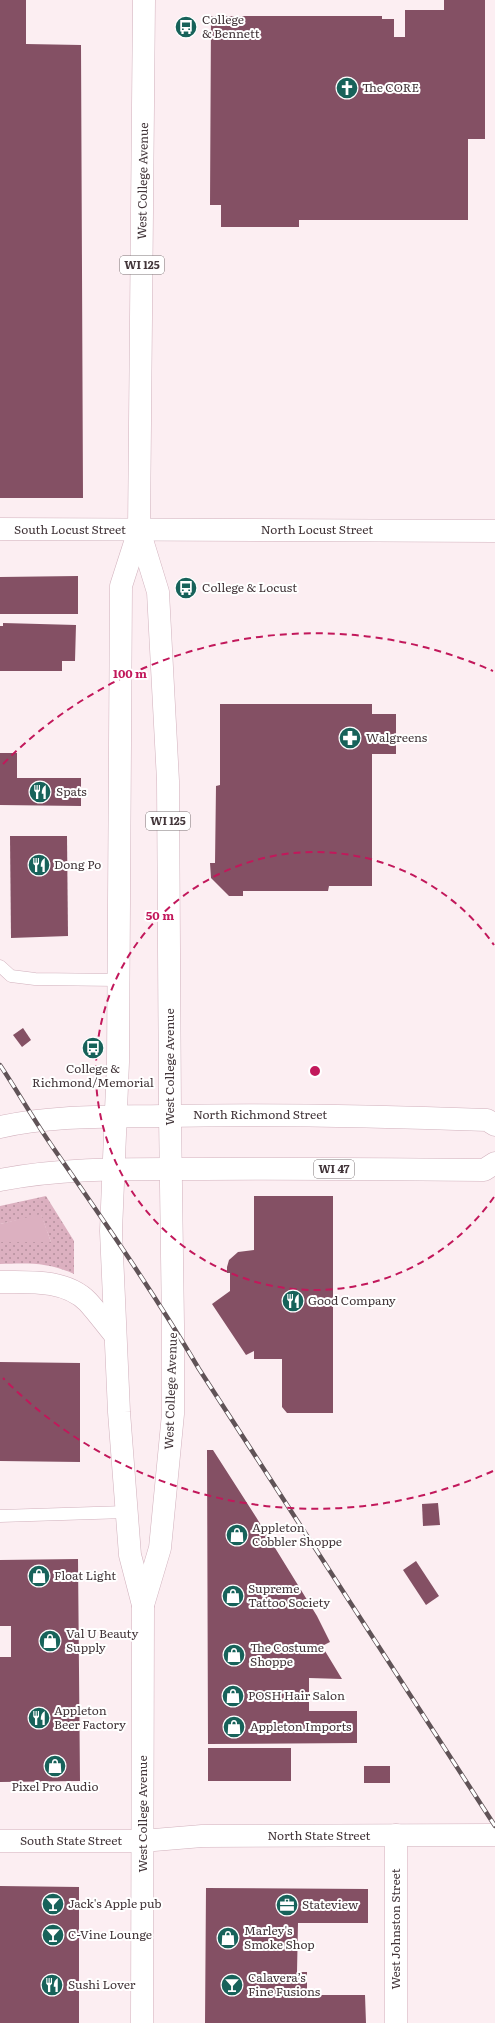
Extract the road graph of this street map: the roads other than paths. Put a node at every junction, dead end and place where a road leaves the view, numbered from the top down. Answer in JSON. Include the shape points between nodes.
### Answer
{"nodes":[{"id":1,"x":144,"y":0,"type":"edge"},
{"id":2,"x":0,"y":529,"type":"edge"},
{"id":3,"x":140,"y":530,"type":"junction"},
{"id":4,"x":495,"y":531,"type":"edge"},
{"id":5,"x":0,"y":966,"type":"edge"},
{"id":6,"x":118,"y":980,"type":"junction"},
{"id":7,"x":170,"y":1116,"type":"junction"},
{"id":8,"x":116,"y":1117,"type":"junction"},
{"id":9,"x":495,"y":1125,"type":"edge"},
{"id":10,"x":0,"y":1127,"type":"edge"},
{"id":11,"x":495,"y":1163,"type":"edge"},
{"id":12,"x":171,"y":1169,"type":"junction"},
{"id":13,"x":114,"y":1170,"type":"junction"},
{"id":14,"x":0,"y":1180,"type":"edge"},
{"id":15,"x":0,"y":1282,"type":"edge"},
{"id":16,"x":115,"y":1335,"type":"junction"},
{"id":17,"x":126,"y":1512,"type":"junction"},
{"id":18,"x":0,"y":1516,"type":"edge"},
{"id":19,"x":143,"y":1605,"type":"junction"},
{"id":20,"x":396,"y":1835,"type":"junction"},
{"id":21,"x":495,"y":1835,"type":"edge"},
{"id":22,"x":0,"y":1841,"type":"edge"},
{"id":23,"x":142,"y":1841,"type":"junction"},
{"id":24,"x":142,"y":2023,"type":"edge"},
{"id":25,"x":396,"y":2023,"type":"edge"}],
"edges":[{"from":1,"to":3,"type":"main road","name":"West College Avenue","number":"WI 125"},
{"from":2,"to":3,"type":"main road","name":"South Locust Street"},
{"from":3,"to":4,"type":"main road","name":"North Locust Street"},
{"from":3,"to":6,"type":"main road","name":"West College Avenue","number":"WI 125","via":[[122,586]]},
{"from":3,"to":7,"type":"main road","name":"West College Avenue","number":"WI 125","via":[[158,592],[164,702],[168,781]]},
{"from":5,"to":6,"type":"lane","via":[[11,976],[35,979]]},
{"from":6,"to":8,"type":"main road","name":"West College Avenue","number":"WI 125"},
{"from":7,"to":8,"type":"main road","name":"North Richmond Street"},
{"from":7,"to":9,"type":"main road","name":"North Richmond Street","via":[[343,1115],[486,1120]]},
{"from":7,"to":12,"type":"main road","name":"West College Avenue","number":"WI 125"},
{"from":8,"to":10,"type":"main road","name":"North Richmond Street","via":[[52,1119]]},
{"from":8,"to":13,"type":"main road","name":"West College Avenue","number":"WI 125"},
{"from":11,"to":12,"type":"main road","number":"WI 47","via":[[484,1170]]},
{"from":12,"to":13,"type":"main road","number":"WI 47"},
{"from":12,"to":19,"type":"main road","name":"West College Avenue","via":[[173,1414],[160,1548]]},
{"from":13,"to":14,"type":"main road","number":"WI 47","via":[[26,1175]]},
{"from":13,"to":16,"type":"main road","name":"West College Avenue","via":[[111,1231]]},
{"from":15,"to":16,"type":"main road","via":[[46,1283],[79,1294]]},
{"from":16,"to":17,"type":"main road","name":"West College Avenue"},
{"from":17,"to":18,"type":"lane"},
{"from":17,"to":19,"type":"main road","name":"West College Avenue","via":[[130,1555]]},
{"from":19,"to":23,"type":"main road","name":"West College Avenue"},
{"from":20,"to":21,"type":"main road","name":"North State Street"},
{"from":20,"to":23,"type":"main road","name":"North State Street","via":[[202,1836]]},
{"from":20,"to":25,"type":"main road","name":"West Johnston Street"},
{"from":22,"to":23,"type":"main road","name":"South State Street"},
{"from":23,"to":24,"type":"main road","name":"West College Avenue"}]}
